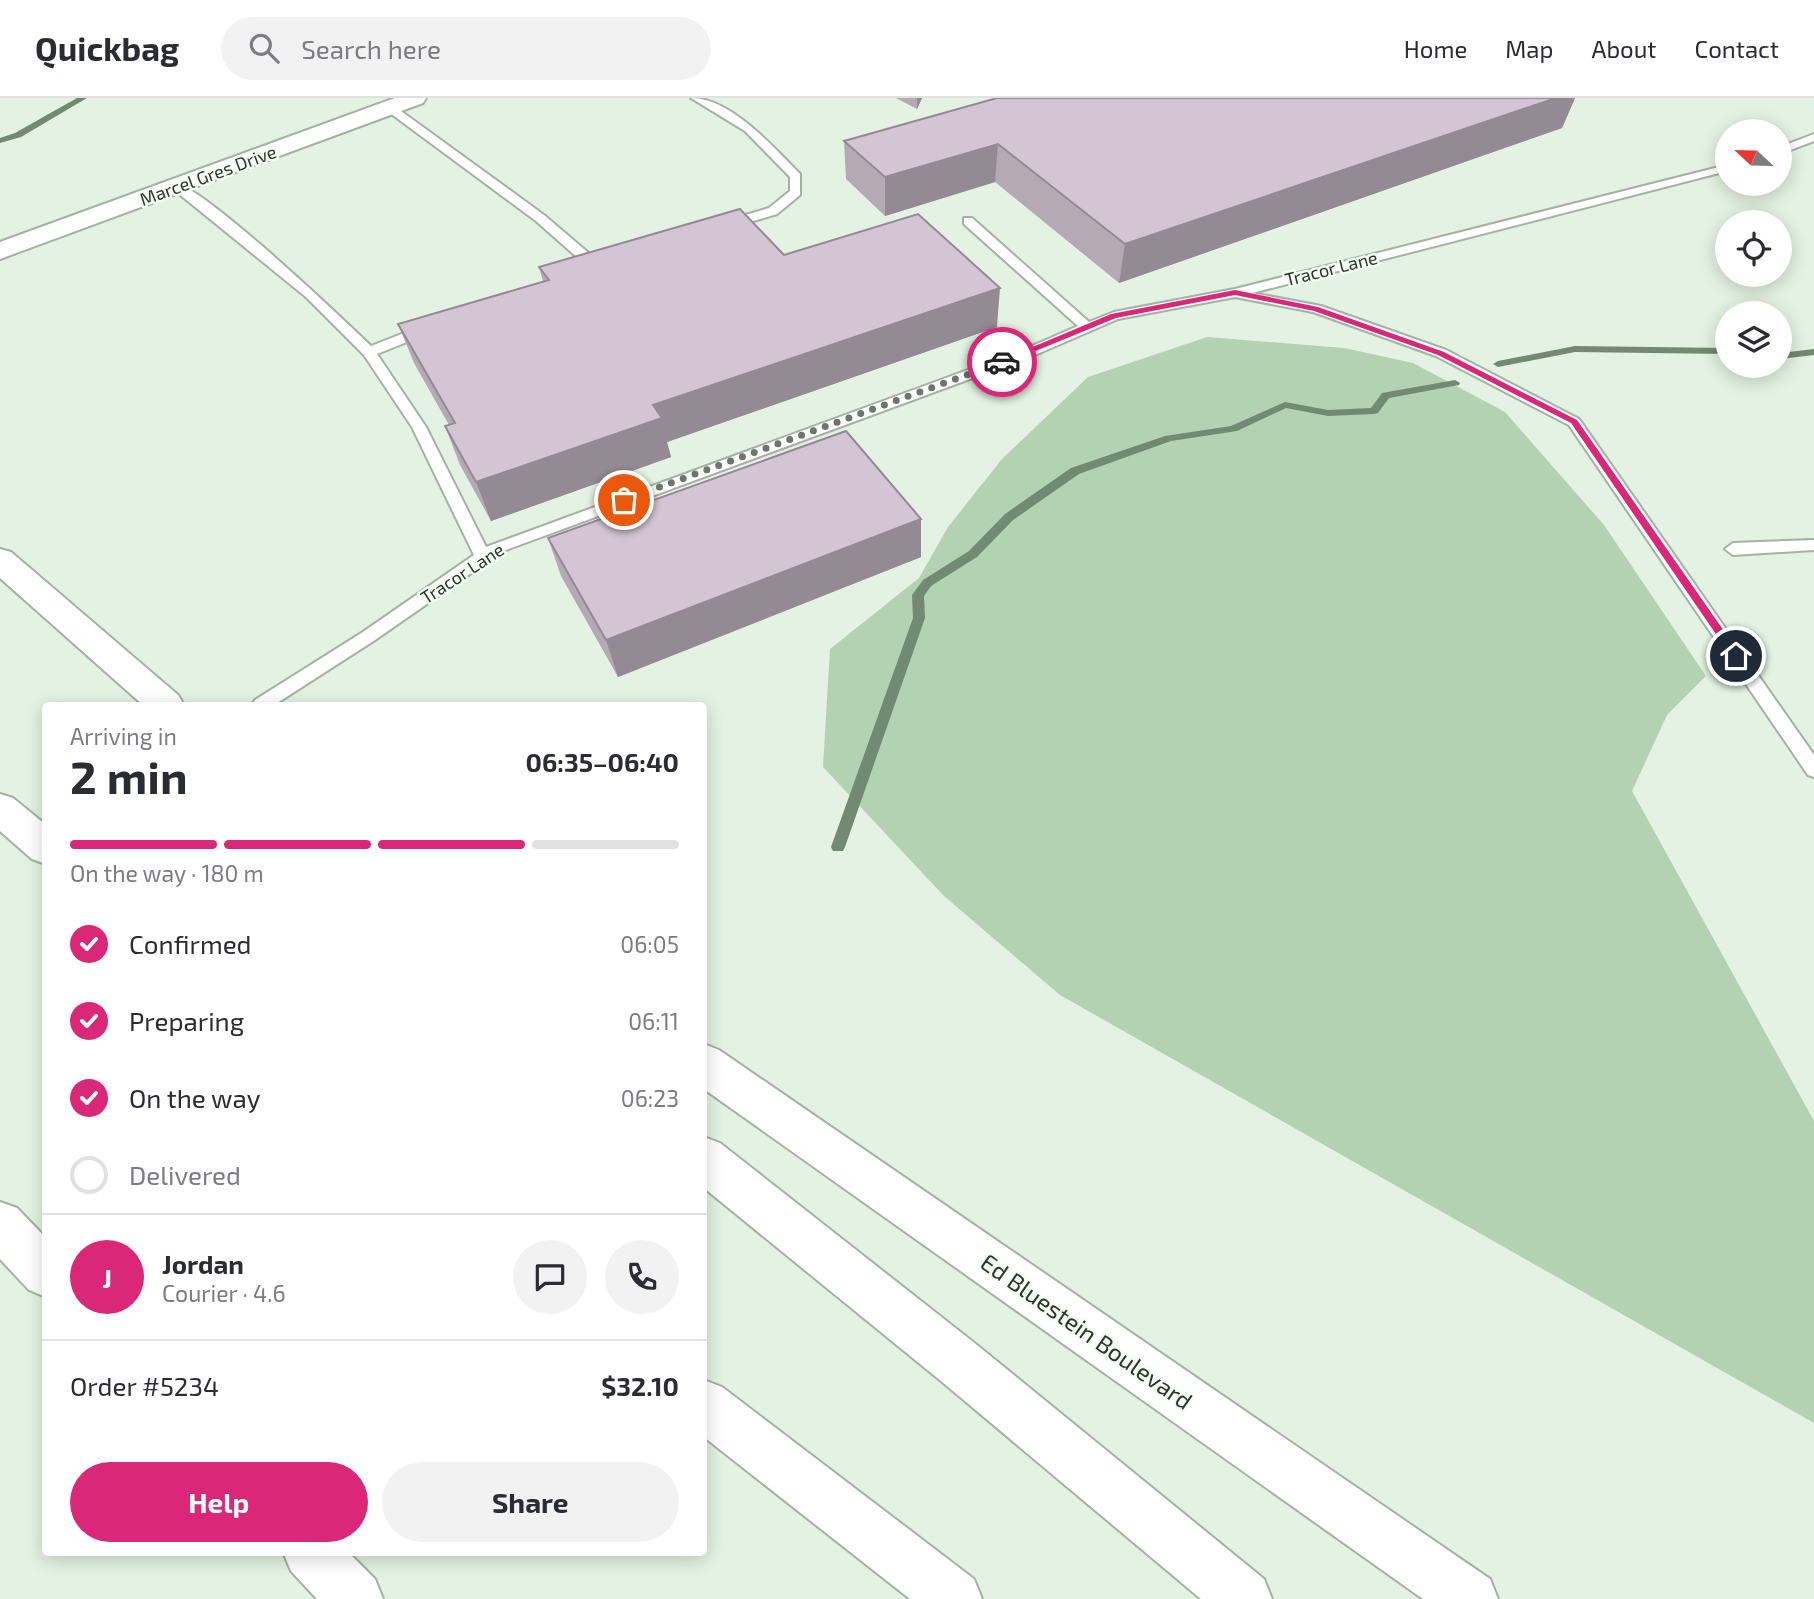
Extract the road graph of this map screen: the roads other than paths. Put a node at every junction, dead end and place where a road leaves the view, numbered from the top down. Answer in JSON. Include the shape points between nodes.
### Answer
{"nodes":[{"id":1,"x":415,"y":98,"type":"edge"},
{"id":2,"x":696,"y":98,"type":"edge"},
{"id":3,"x":390,"y":108,"type":"junction"},
{"id":4,"x":1814,"y":137,"type":"edge"},
{"id":5,"x":1792,"y":146,"type":"edge"},
{"id":6,"x":1715,"y":171,"type":"edge"},
{"id":7,"x":177,"y":186,"type":"junction"},
{"id":8,"x":968,"y":221,"type":"dead end"},
{"id":9,"x":709,"y":230,"type":"edge"},
{"id":10,"x":0,"y":251,"type":"edge"},
{"id":11,"x":594,"y":264,"type":"edge"},
{"id":12,"x":1235,"y":293,"type":"junction"},
{"id":13,"x":444,"y":322,"type":"edge"},
{"id":14,"x":1087,"y":327,"type":"junction"},
{"id":15,"x":369,"y":352,"type":"junction"},
{"id":16,"x":1814,"y":545,"type":"edge"},
{"id":17,"x":1733,"y":549,"type":"dead end"},
{"id":18,"x":483,"y":556,"type":"junction"},
{"id":19,"x":0,"y":560,"type":"edge"},
{"id":20,"x":163,"y":702,"type":"edge"},
{"id":21,"x":266,"y":702,"type":"edge"},
{"id":22,"x":1814,"y":770,"type":"edge"},
{"id":23,"x":0,"y":809,"type":"edge"},
{"id":24,"x":42,"y":845,"type":"edge"},
{"id":25,"x":707,"y":1066,"type":"edge"},
{"id":26,"x":707,"y":1161,"type":"edge"},
{"id":27,"x":0,"y":1225,"type":"edge"},
{"id":28,"x":42,"y":1269,"type":"edge"},
{"id":29,"x":707,"y":1407,"type":"edge"},
{"id":30,"x":314,"y":1556,"type":"edge"},
{"id":31,"x":355,"y":1599,"type":"edge"},
{"id":32,"x":954,"y":1599,"type":"edge"},
{"id":33,"x":1244,"y":1599,"type":"edge"},
{"id":34,"x":1470,"y":1599,"type":"edge"}],
"edges":[{"from":1,"to":3,"type":"main road","name":"Marcel Gres Drive"},
{"from":2,"to":9,"type":"lane","via":[[749,129],[796,176],[796,192],[773,211]]},
{"from":3,"to":7,"type":"main road","name":"Marcel Gres Drive"},
{"from":3,"to":11,"type":"lane","via":[[540,218]]},
{"from":4,"to":5,"type":"lane"},
{"from":6,"to":12,"type":"lane","name":"Tracor Lane"},
{"from":7,"to":10,"type":"main road","name":"Marcel Gres Drive"},
{"from":7,"to":15,"type":"lane","via":[[311,294]]},
{"from":8,"to":14,"type":"lane"},
{"from":12,"to":14,"type":"lane","name":"Tracor Lane","via":[[1114,316]]},
{"from":12,"to":22,"type":"lane","via":[[1316,309],[1441,353],[1574,422]]},
{"from":13,"to":15,"type":"lane"},
{"from":14,"to":18,"type":"lane","name":"Tracor Lane"},
{"from":15,"to":18,"type":"lane","via":[[419,426]]},
{"from":16,"to":17,"type":"lane"},
{"from":18,"to":21,"type":"lane","name":"Tracor Lane"},
{"from":19,"to":20,"type":"main road"},
{"from":23,"to":24,"type":"main road"},
{"from":25,"to":34,"type":"main road","name":"Ed Bluestein Boulevard"},
{"from":26,"to":33,"type":"main road"},
{"from":27,"to":28,"type":"main road"},
{"from":29,"to":32,"type":"main road"},
{"from":30,"to":31,"type":"main road"}]}
